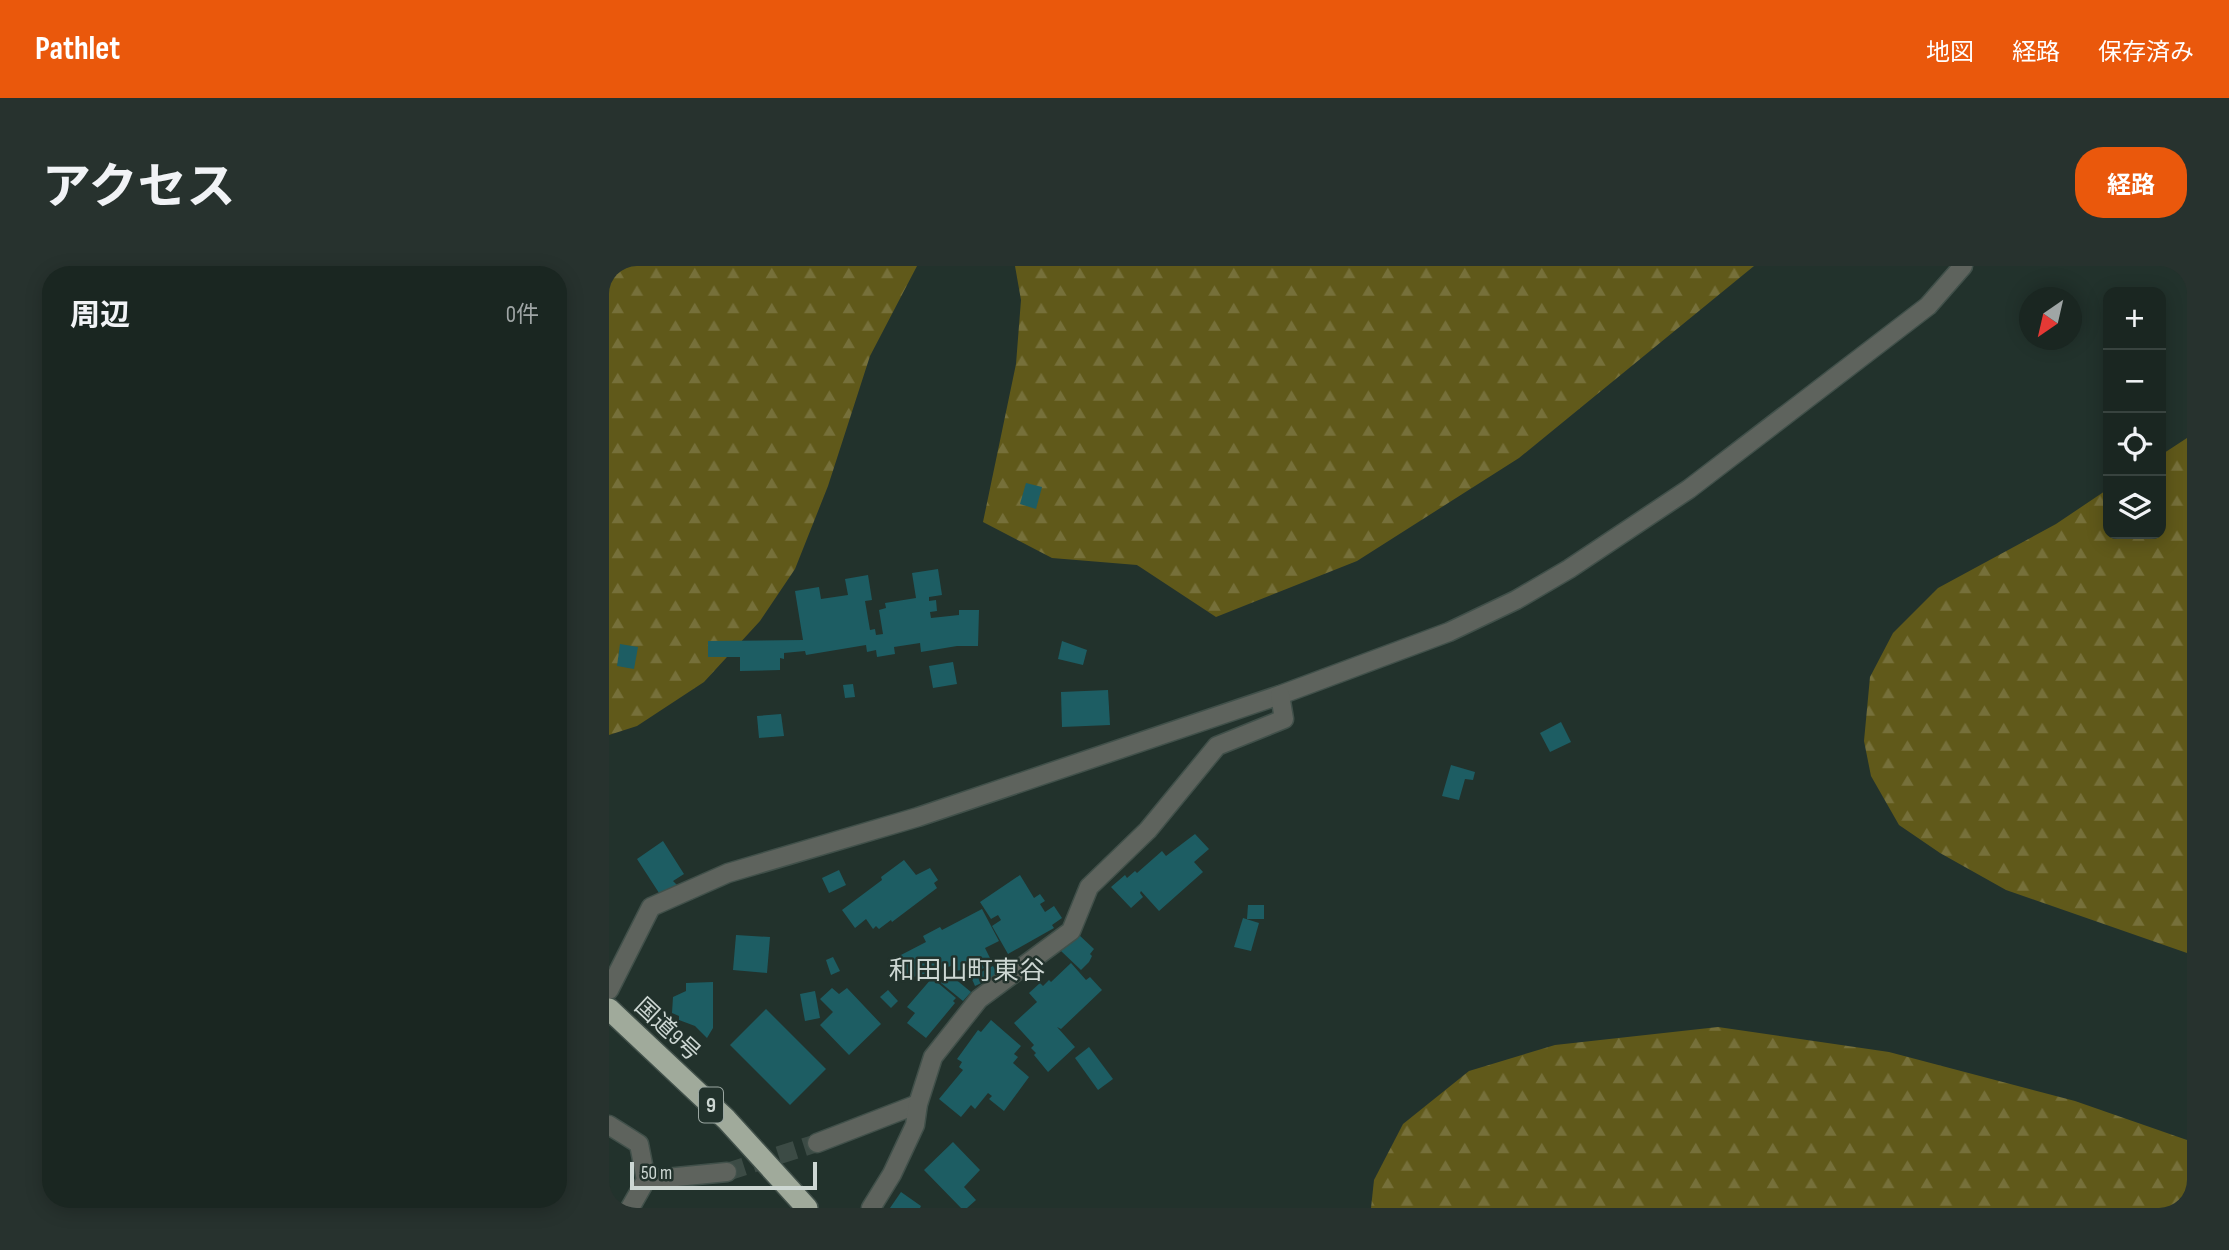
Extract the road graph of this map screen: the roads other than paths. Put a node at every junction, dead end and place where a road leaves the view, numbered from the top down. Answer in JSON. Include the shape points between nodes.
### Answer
{"nodes":[{"id":1,"x":1963,"y":266,"type":"edge"},
{"id":2,"x":1280,"y":695,"type":"junction"},
{"id":3,"x":609,"y":990,"type":"edge"},
{"id":4,"x":609,"y":1009,"type":"edge"},
{"id":5,"x":918,"y":1104,"type":"junction"},
{"id":6,"x":609,"y":1125,"type":"edge"},
{"id":7,"x":817,"y":1143,"type":"tunnel mouth"},
{"id":8,"x":727,"y":1172,"type":"tunnel mouth"},
{"id":9,"x":646,"y":1180,"type":"junction"},
{"id":10,"x":630,"y":1208,"type":"edge"},
{"id":11,"x":807,"y":1208,"type":"edge"},
{"id":12,"x":871,"y":1208,"type":"edge"}],
"edges":[{"from":1,"to":2,"type":"street","via":[[1928,306],[1801,405],[1689,489],[1569,569],[1449,632]]},
{"from":2,"to":3,"type":"street","via":[[918,817],[728,873],[651,907]]},
{"from":2,"to":5,"type":"street","via":[[1284,719],[1217,746],[1148,830],[1089,887],[1071,931],[979,999],[933,1057]]},
{"from":4,"to":11,"type":"highway","name":"国道9号","number":"9","via":[[726,1119]]},
{"from":5,"to":7,"type":"street"},
{"from":5,"to":12,"type":"street","via":[[915,1125]]},
{"from":6,"to":9,"type":"street","via":[[639,1144]]},
{"from":8,"to":9,"type":"street"},
{"from":9,"to":10,"type":"street"}]}
